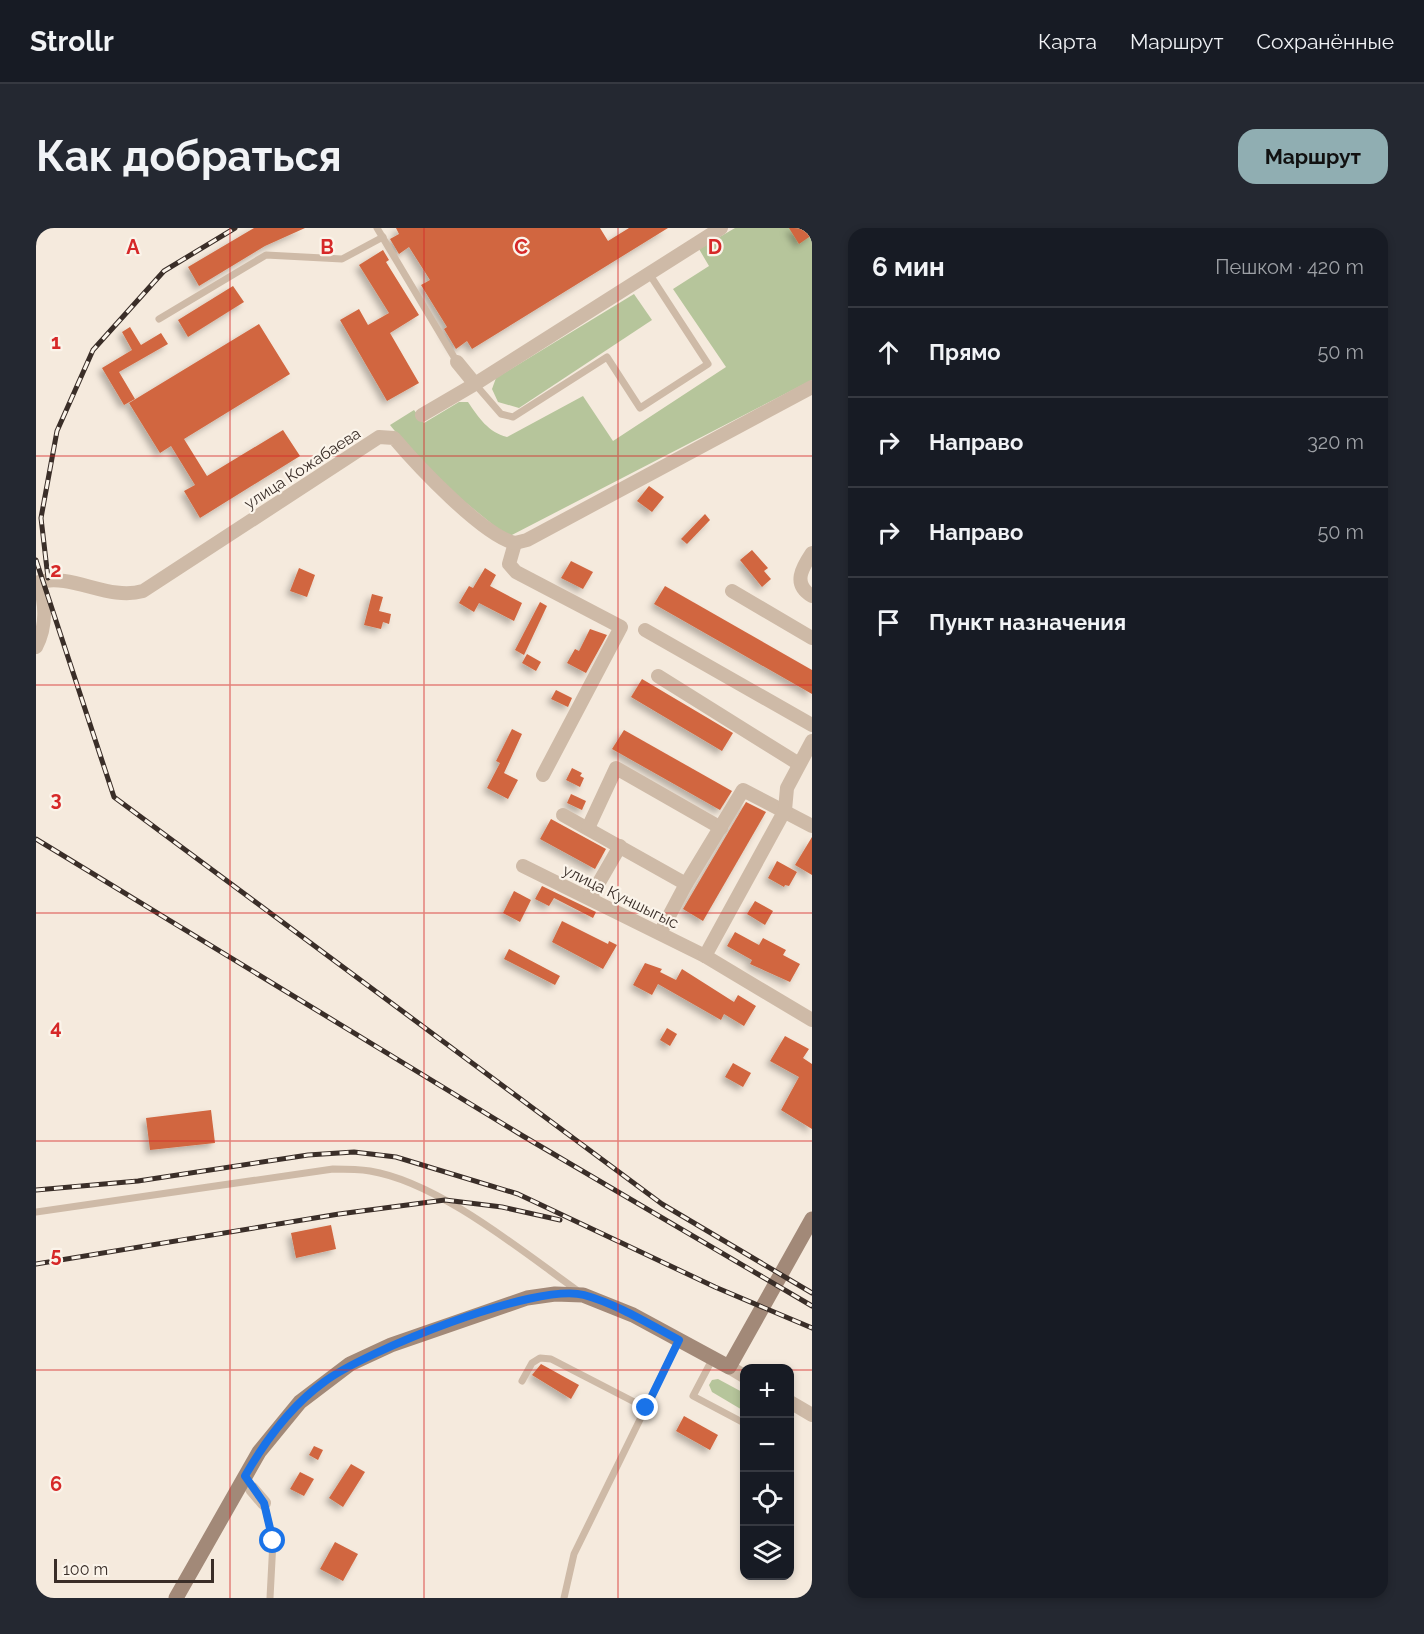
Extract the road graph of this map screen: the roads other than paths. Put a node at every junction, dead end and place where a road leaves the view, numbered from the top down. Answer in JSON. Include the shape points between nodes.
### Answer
{"nodes":[{"id":1,"x":377,"y":228,"type":"edge"},
{"id":2,"x":721,"y":228,"type":"edge"},
{"id":3,"x":383,"y":237,"type":"junction"},
{"id":4,"x":650,"y":274,"type":"junction"},
{"id":5,"x":159,"y":319,"type":"dead end"},
{"id":6,"x":457,"y":362,"type":"joint"},
{"id":7,"x":475,"y":384,"type":"junction"},
{"id":8,"x":812,"y":387,"type":"edge"},
{"id":9,"x":422,"y":415,"type":"dead end"},
{"id":10,"x":515,"y":543,"type":"junction"},
{"id":11,"x":812,"y":553,"type":"edge"},
{"id":12,"x":732,"y":591,"type":"dead end"},
{"id":13,"x":812,"y":596,"type":"edge"},
{"id":14,"x":645,"y":630,"type":"dead end"},
{"id":15,"x":812,"y":638,"type":"edge"},
{"id":16,"x":36,"y":647,"type":"edge"},
{"id":17,"x":658,"y":676,"type":"dead end"},
{"id":18,"x":812,"y":725,"type":"edge"},
{"id":19,"x":812,"y":741,"type":"edge"},
{"id":20,"x":799,"y":764,"type":"junction"},
{"id":21,"x":543,"y":775,"type":"dead end"},
{"id":22,"x":784,"y":810,"type":"junction"},
{"id":23,"x":563,"y":815,"type":"dead end"},
{"id":24,"x":812,"y":826,"type":"edge"},
{"id":25,"x":588,"y":828,"type":"junction"},
{"id":26,"x":721,"y":828,"type":"junction"},
{"id":27,"x":620,"y":846,"type":"junction"},
{"id":28,"x":523,"y":866,"type":"dead end"},
{"id":29,"x":686,"y":884,"type":"junction"},
{"id":30,"x":590,"y":898,"type":"junction"},
{"id":31,"x":660,"y":933,"type":"junction"},
{"id":32,"x":705,"y":956,"type":"junction"},
{"id":33,"x":812,"y":1020,"type":"edge"},
{"id":34,"x":36,"y":1212,"type":"edge"},
{"id":35,"x":812,"y":1219,"type":"edge"},
{"id":36,"x":583,"y":1295,"type":"junction"},
{"id":37,"x":679,"y":1340,"type":"junction"},
{"id":38,"x":713,"y":1358,"type":"junction"},
{"id":39,"x":729,"y":1367,"type":"junction"},
{"id":40,"x":740,"y":1374,"type":"edge"},
{"id":41,"x":522,"y":1381,"type":"dead end"},
{"id":42,"x":794,"y":1406,"type":"edge"},
{"id":43,"x":646,"y":1408,"type":"junction"},
{"id":44,"x":812,"y":1416,"type":"edge"},
{"id":45,"x":740,"y":1421,"type":"edge"},
{"id":46,"x":249,"y":1482,"type":"junction"},
{"id":47,"x":264,"y":1503,"type":"joint"},
{"id":48,"x":176,"y":1598,"type":"edge"},
{"id":49,"x":270,"y":1598,"type":"edge"},
{"id":50,"x":564,"y":1598,"type":"edge"}],
"edges":[{"from":1,"to":3,"type":"lane"},
{"from":2,"to":4,"type":"street"},
{"from":3,"to":5,"type":"lane","via":[[342,259],[266,255]]},
{"from":3,"to":6,"type":"lane"},
{"from":4,"to":7,"type":"street"},
{"from":4,"to":7,"type":"lane","via":[[708,364],[640,408],[607,357],[513,417],[501,414]]},
{"from":6,"to":7,"type":"street"},
{"from":7,"to":9,"type":"street"},
{"from":8,"to":10,"type":"street"},
{"from":10,"to":16,"type":"street","name":"улица Кожабаева","via":[[465,510],[394,438],[385,436],[142,591],[129,595],[56,579],[39,582],[45,615]]},
{"from":10,"to":21,"type":"street","via":[[509,564],[512,569],[621,627]]},
{"from":11,"to":13,"type":"street","via":[[799,579]]},
{"from":12,"to":15,"type":"street"},
{"from":14,"to":18,"type":"street"},
{"from":17,"to":20,"type":"street"},
{"from":19,"to":20,"type":"street"},
{"from":20,"to":22,"type":"street","via":[[787,788]]},
{"from":22,"to":24,"type":"street"},
{"from":22,"to":26,"type":"street","via":[[743,790]]},
{"from":22,"to":32,"type":"street"},
{"from":23,"to":25,"type":"street"},
{"from":25,"to":26,"type":"street","via":[[616,768]]},
{"from":25,"to":27,"type":"street"},
{"from":26,"to":29,"type":"street"},
{"from":27,"to":29,"type":"street"},
{"from":27,"to":30,"type":"street"},
{"from":28,"to":30,"type":"street","name":"улица Куншыгыс"},
{"from":29,"to":31,"type":"street"},
{"from":30,"to":31,"type":"street","name":"улица Куншыгыс"},
{"from":31,"to":32,"type":"street","name":"улица Куншыгыс"},
{"from":32,"to":33,"type":"street","name":"улица Куншыгыс"},
{"from":34,"to":36,"type":"lane","via":[[333,1168],[370,1171],[444,1200]]},
{"from":35,"to":39,"type":"main road"},
{"from":36,"to":37,"type":"main road"},
{"from":36,"to":46,"type":"main road","via":[[527,1298],[391,1345],[350,1364],[300,1402],[259,1452]]},
{"from":37,"to":38,"type":"main road"},
{"from":37,"to":43,"type":"lane"},
{"from":38,"to":39,"type":"main road"},
{"from":38,"to":45,"type":"lane","via":[[693,1396]]},
{"from":39,"to":40,"type":"street"},
{"from":41,"to":43,"type":"lane","via":[[532,1363],[540,1358],[551,1359]]},
{"from":42,"to":44,"type":"street"},
{"from":43,"to":50,"type":"lane","via":[[574,1554]]},
{"from":46,"to":47,"type":"street"},
{"from":46,"to":48,"type":"main road"},
{"from":47,"to":49,"type":"lane","via":[[273,1541]]}]}
